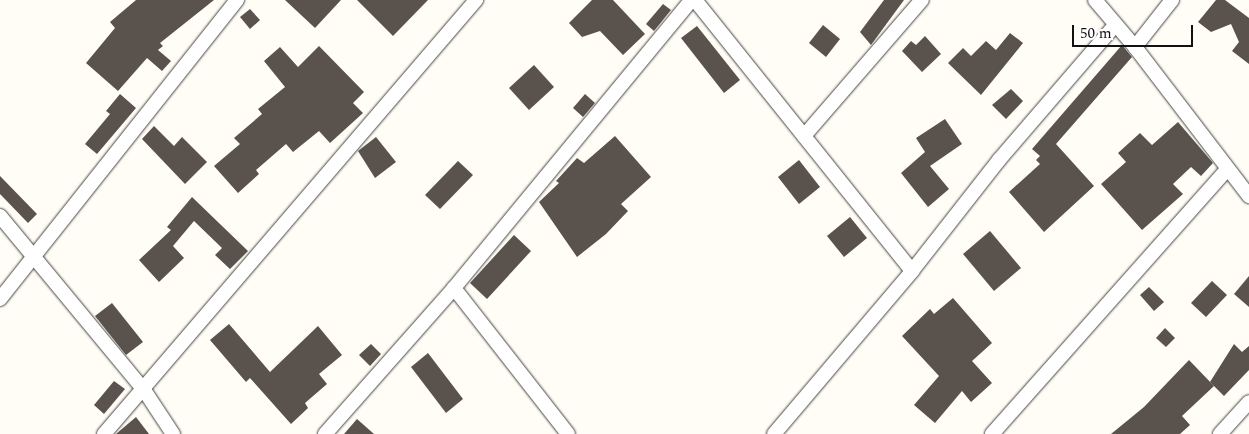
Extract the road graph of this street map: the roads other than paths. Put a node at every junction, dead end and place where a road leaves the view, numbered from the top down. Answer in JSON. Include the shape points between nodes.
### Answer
{"nodes":[{"id":1,"x":237,"y":0,"type":"edge"},
{"id":2,"x":476,"y":0,"type":"edge"},
{"id":3,"x":691,"y":0,"type":"edge"},
{"id":4,"x":695,"y":0,"type":"edge"},
{"id":5,"x":922,"y":0,"type":"edge"},
{"id":6,"x":1095,"y":0,"type":"edge"},
{"id":7,"x":1172,"y":0,"type":"edge"},
{"id":8,"x":1115,"y":25,"type":"junction"},
{"id":9,"x":1136,"y":47,"type":"junction"},
{"id":10,"x":804,"y":136,"type":"junction"},
{"id":11,"x":1227,"y":169,"type":"junction"},
{"id":12,"x":1249,"y":196,"type":"edge"},
{"id":13,"x":0,"y":216,"type":"edge"},
{"id":14,"x":35,"y":256,"type":"junction"},
{"id":15,"x":912,"y":271,"type":"junction"},
{"id":16,"x":454,"y":288,"type":"junction"},
{"id":17,"x":0,"y":299,"type":"edge"},
{"id":18,"x":144,"y":390,"type":"junction"},
{"id":19,"x":1249,"y":402,"type":"edge"},
{"id":20,"x":104,"y":434,"type":"edge"},
{"id":21,"x":173,"y":434,"type":"edge"},
{"id":22,"x":326,"y":434,"type":"edge"},
{"id":23,"x":568,"y":434,"type":"edge"},
{"id":24,"x":774,"y":434,"type":"edge"},
{"id":25,"x":992,"y":434,"type":"edge"},
{"id":26,"x":1220,"y":434,"type":"edge"}],
"edges":[{"from":1,"to":14,"type":"street"},
{"from":2,"to":18,"type":"street"},
{"from":3,"to":16,"type":"street"},
{"from":4,"to":10,"type":"street"},
{"from":5,"to":10,"type":"street"},
{"from":6,"to":8,"type":"street"},
{"from":7,"to":9,"type":"street"},
{"from":8,"to":9,"type":"street"},
{"from":8,"to":15,"type":"street","via":[[999,160]]},
{"from":9,"to":11,"type":"street"},
{"from":10,"to":15,"type":"street"},
{"from":11,"to":12,"type":"street"},
{"from":11,"to":25,"type":"street"},
{"from":13,"to":14,"type":"street"},
{"from":14,"to":17,"type":"street"},
{"from":14,"to":18,"type":"street"},
{"from":15,"to":24,"type":"street"},
{"from":16,"to":22,"type":"street"},
{"from":16,"to":23,"type":"street"},
{"from":18,"to":20,"type":"street"},
{"from":18,"to":21,"type":"street"},
{"from":19,"to":26,"type":"street"}]}
